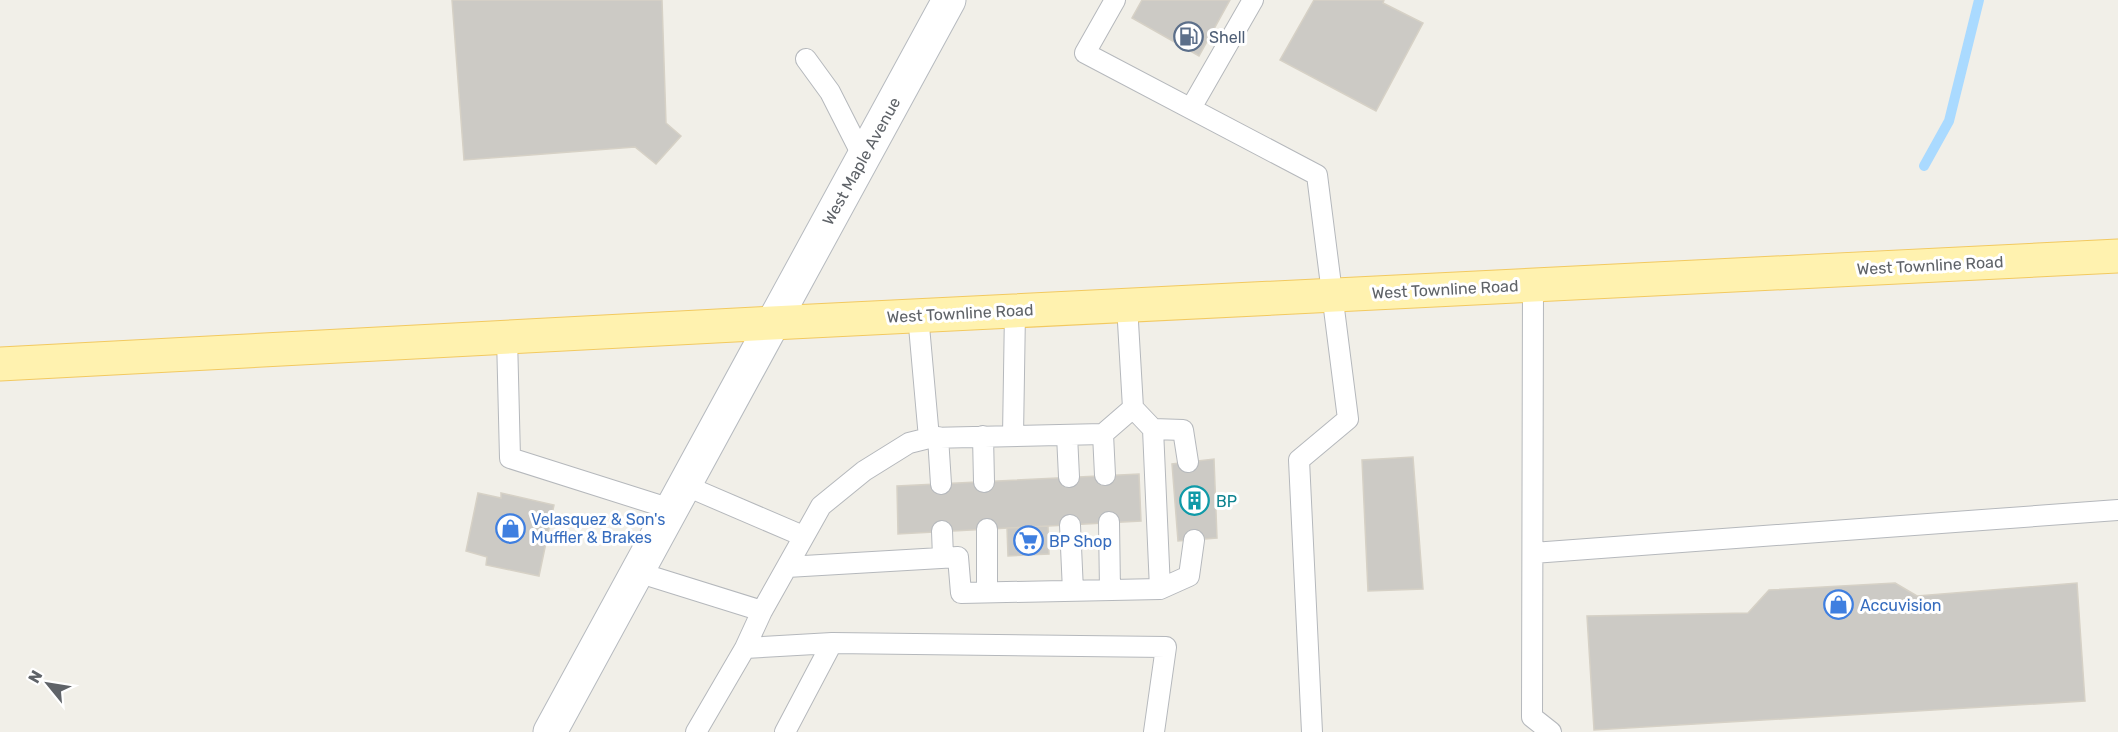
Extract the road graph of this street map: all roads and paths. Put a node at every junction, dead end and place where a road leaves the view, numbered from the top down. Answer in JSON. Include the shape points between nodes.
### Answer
{"nodes":[{"id":1,"x":949,"y":0,"type":"edge"},
{"id":2,"x":1115,"y":0,"type":"edge"},
{"id":3,"x":1253,"y":0,"type":"edge"},
{"id":4,"x":806,"y":59,"type":"dead end"},
{"id":5,"x":1191,"y":108,"type":"junction"},
{"id":6,"x":863,"y":158,"type":"junction"},
{"id":7,"x":2118,"y":256,"type":"edge"},
{"id":8,"x":1533,"y":285,"type":"junction"},
{"id":9,"x":1333,"y":295,"type":"junction"},
{"id":10,"x":1127,"y":305,"type":"junction"},
{"id":11,"x":1016,"y":311,"type":"junction"},
{"id":12,"x":918,"y":315,"type":"junction"},
{"id":13,"x":772,"y":323,"type":"junction"},
{"id":14,"x":507,"y":337,"type":"junction"},
{"id":15,"x":0,"y":364,"type":"edge"},
{"id":16,"x":1133,"y":408,"type":"junction"},
{"id":17,"x":1153,"y":429,"type":"junction"},
{"id":18,"x":1103,"y":434,"type":"junction"},
{"id":19,"x":1067,"y":435,"type":"junction"},
{"id":20,"x":983,"y":436,"type":"junction"},
{"id":21,"x":1013,"y":436,"type":"junction"},
{"id":22,"x":934,"y":437,"type":"junction"},
{"id":23,"x":1188,"y":462,"type":"dead end"},
{"id":24,"x":1105,"y":476,"type":"dead end"},
{"id":25,"x":1069,"y":477,"type":"dead end"},
{"id":26,"x":984,"y":482,"type":"dead end"},
{"id":27,"x":941,"y":484,"type":"dead end"},
{"id":28,"x":677,"y":497,"type":"junction"},
{"id":29,"x":2118,"y":510,"type":"edge"},
{"id":30,"x":1109,"y":522,"type":"dead end"},
{"id":31,"x":1070,"y":525,"type":"dead end"},
{"id":32,"x":987,"y":529,"type":"dead end"},
{"id":33,"x":942,"y":531,"type":"dead end"},
{"id":34,"x":803,"y":536,"type":"junction"},
{"id":35,"x":1194,"y":540,"type":"dead end"},
{"id":36,"x":1533,"y":553,"type":"junction"},
{"id":37,"x":943,"y":558,"type":"junction"},
{"id":38,"x":787,"y":567,"type":"junction"},
{"id":39,"x":637,"y":572,"type":"junction"},
{"id":40,"x":1160,"y":589,"type":"junction"},
{"id":41,"x":1110,"y":590,"type":"junction"},
{"id":42,"x":1073,"y":591,"type":"junction"},
{"id":43,"x":987,"y":592,"type":"junction"},
{"id":44,"x":762,"y":611,"type":"junction"},
{"id":45,"x":832,"y":643,"type":"junction"},
{"id":46,"x":745,"y":648,"type":"junction"},
{"id":47,"x":550,"y":732,"type":"edge"},
{"id":48,"x":696,"y":732,"type":"edge"},
{"id":49,"x":785,"y":732,"type":"edge"},
{"id":50,"x":1154,"y":732,"type":"edge"},
{"id":51,"x":1312,"y":732,"type":"edge"},
{"id":52,"x":1551,"y":732,"type":"edge"}],
"edges":[{"from":1,"to":6,"type":"main road","name":"West Maple Avenue"},
{"from":2,"to":5,"type":"lane","via":[[1085,53]]},
{"from":3,"to":5,"type":"lane"},
{"from":4,"to":6,"type":"lane","via":[[830,92]]},
{"from":5,"to":9,"type":"lane","via":[[1317,175]]},
{"from":6,"to":13,"type":"main road","name":"West Maple Avenue"},
{"from":7,"to":8,"type":"main road","name":"West Townline Road"},
{"from":8,"to":9,"type":"main road","name":"West Townline Road"},
{"from":8,"to":36,"type":"lane"},
{"from":9,"to":10,"type":"main road","name":"West Townline Road"},
{"from":9,"to":51,"type":"lane","via":[[1348,419],[1299,460]]},
{"from":10,"to":11,"type":"main road","name":"West Townline Road"},
{"from":10,"to":16,"type":"lane"},
{"from":11,"to":12,"type":"main road","name":"West Townline Road"},
{"from":11,"to":21,"type":"lane"},
{"from":12,"to":13,"type":"main road","name":"West Townline Road"},
{"from":12,"to":22,"type":"lane"},
{"from":13,"to":14,"type":"main road","name":"West Townline Road"},
{"from":13,"to":28,"type":"main road","name":"West Maple Avenue"},
{"from":14,"to":15,"type":"main road","name":"West Townline Road"},
{"from":14,"to":28,"type":"lane","via":[[510,458]]},
{"from":16,"to":17,"type":"lane"},
{"from":16,"to":18,"type":"lane"},
{"from":17,"to":23,"type":"lane","via":[[1184,430]]},
{"from":17,"to":40,"type":"lane"},
{"from":18,"to":19,"type":"lane"},
{"from":18,"to":24,"type":"lane"},
{"from":19,"to":21,"type":"lane"},
{"from":19,"to":25,"type":"lane"},
{"from":20,"to":21,"type":"lane"},
{"from":20,"to":22,"type":"lane"},
{"from":20,"to":26,"type":"lane"},
{"from":22,"to":27,"type":"lane"},
{"from":22,"to":34,"type":"lane","via":[[909,443],[864,471],[821,506]]},
{"from":28,"to":34,"type":"lane"},
{"from":28,"to":39,"type":"main road","name":"West Maple Avenue"},
{"from":29,"to":36,"type":"lane"},
{"from":30,"to":41,"type":"lane"},
{"from":31,"to":42,"type":"lane"},
{"from":32,"to":43,"type":"lane"},
{"from":33,"to":37,"type":"lane"},
{"from":34,"to":38,"type":"lane"},
{"from":35,"to":40,"type":"lane","via":[[1189,576]]},
{"from":36,"to":52,"type":"lane","via":[[1532,717]]},
{"from":37,"to":38,"type":"lane"},
{"from":37,"to":43,"type":"lane","via":[[958,557],[961,593]]},
{"from":38,"to":44,"type":"lane"},
{"from":39,"to":44,"type":"lane"},
{"from":39,"to":47,"type":"main road","name":"West Maple Avenue"},
{"from":40,"to":41,"type":"lane"},
{"from":41,"to":42,"type":"lane"},
{"from":42,"to":43,"type":"lane"},
{"from":44,"to":46,"type":"lane"},
{"from":45,"to":46,"type":"lane"},
{"from":45,"to":49,"type":"lane"},
{"from":45,"to":50,"type":"lane","via":[[1166,647]]},
{"from":46,"to":48,"type":"lane"}]}
